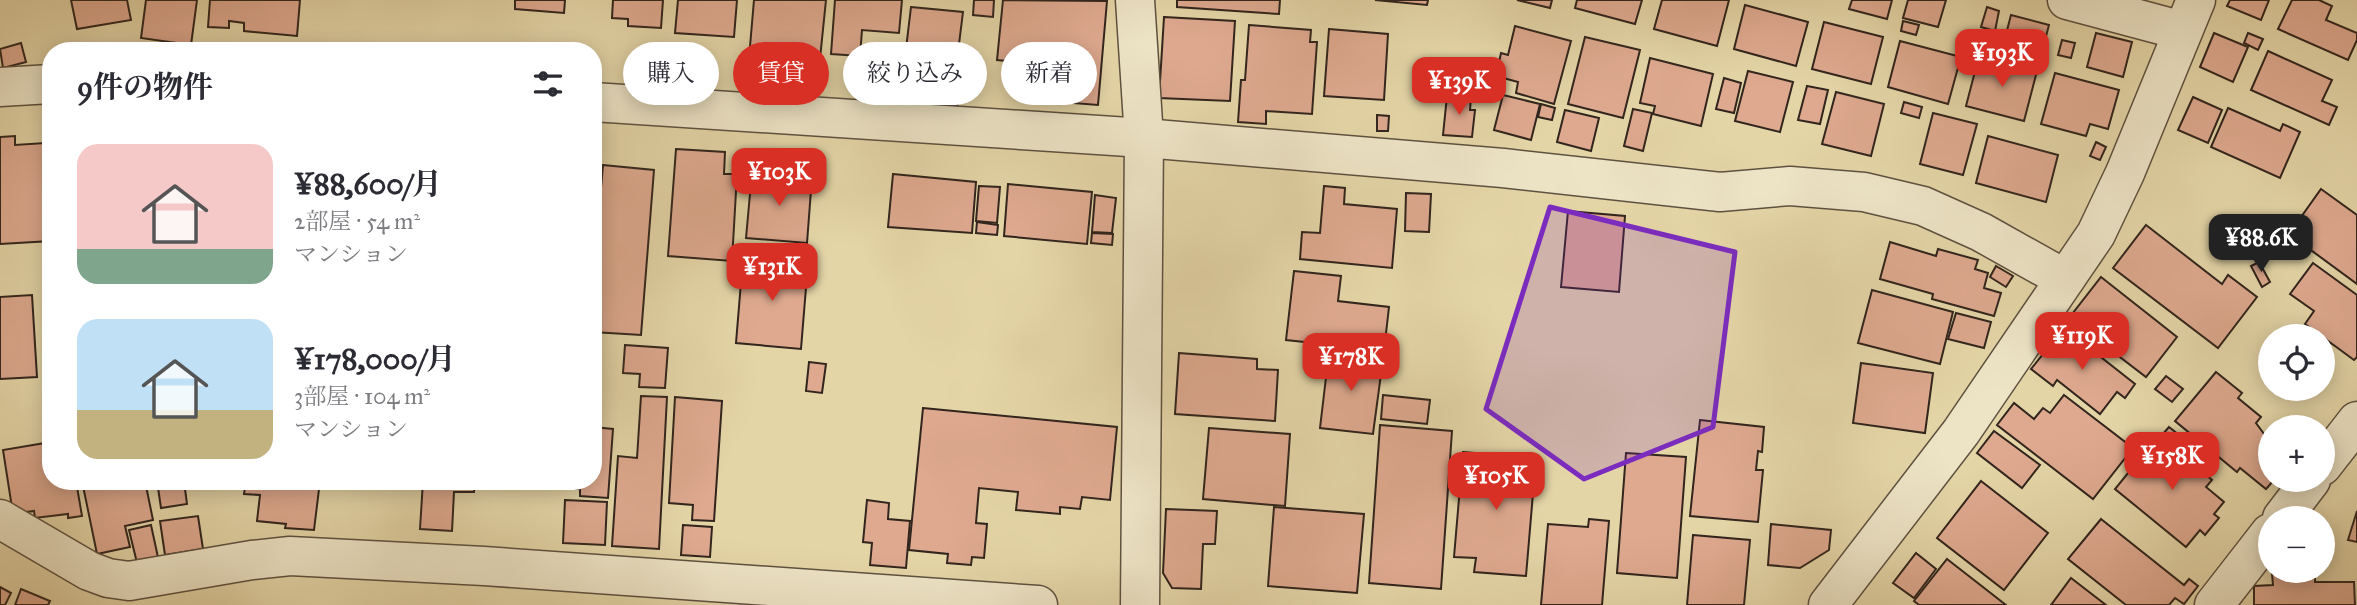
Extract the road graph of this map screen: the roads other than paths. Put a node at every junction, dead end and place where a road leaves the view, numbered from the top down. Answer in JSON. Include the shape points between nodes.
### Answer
{"nodes":[{"id":1,"x":1135,"y":0,"type":"edge"},
{"id":2,"x":2067,"y":0,"type":"edge"},
{"id":3,"x":2189,"y":15,"type":"edge"},
{"id":4,"x":42,"y":85,"type":"edge"},
{"id":5,"x":0,"y":87,"type":"edge"},
{"id":6,"x":602,"y":103,"type":"edge"},
{"id":7,"x":1144,"y":138,"type":"junction"},
{"id":8,"x":2065,"y":279,"type":"junction"},
{"id":9,"x":2357,"y":421,"type":"edge"},
{"id":10,"x":2335,"y":449,"type":"edge"},
{"id":11,"x":2302,"y":492,"type":"edge"},
{"id":12,"x":2290,"y":506,"type":"edge"},
{"id":13,"x":0,"y":519,"type":"edge"},
{"id":14,"x":2258,"y":548,"type":"edge"},
{"id":15,"x":663,"y":592,"type":"edge"},
{"id":16,"x":1038,"y":605,"type":"edge"},
{"id":17,"x":1140,"y":605,"type":"edge"},
{"id":18,"x":1828,"y":605,"type":"edge"},
{"id":19,"x":2214,"y":605,"type":"edge"}],
"edges":[{"from":1,"to":7,"type":"street"},
{"from":2,"to":3,"type":"street"},
{"from":3,"to":8,"type":"street","via":[[2102,222]]},
{"from":4,"to":5,"type":"street"},
{"from":6,"to":7,"type":"street"},
{"from":7,"to":8,"type":"street","via":[[1720,192],[1790,186],[1864,192],[1923,206]]},
{"from":7,"to":17,"type":"street"},
{"from":8,"to":18,"type":"street","via":[[1961,432]]},
{"from":9,"to":10,"type":"street"},
{"from":11,"to":12,"type":"street"},
{"from":13,"to":15,"type":"street","via":[[89,571],[129,582],[290,556],[484,566]]},
{"from":14,"to":19,"type":"street"},
{"from":15,"to":16,"type":"street"}]}
